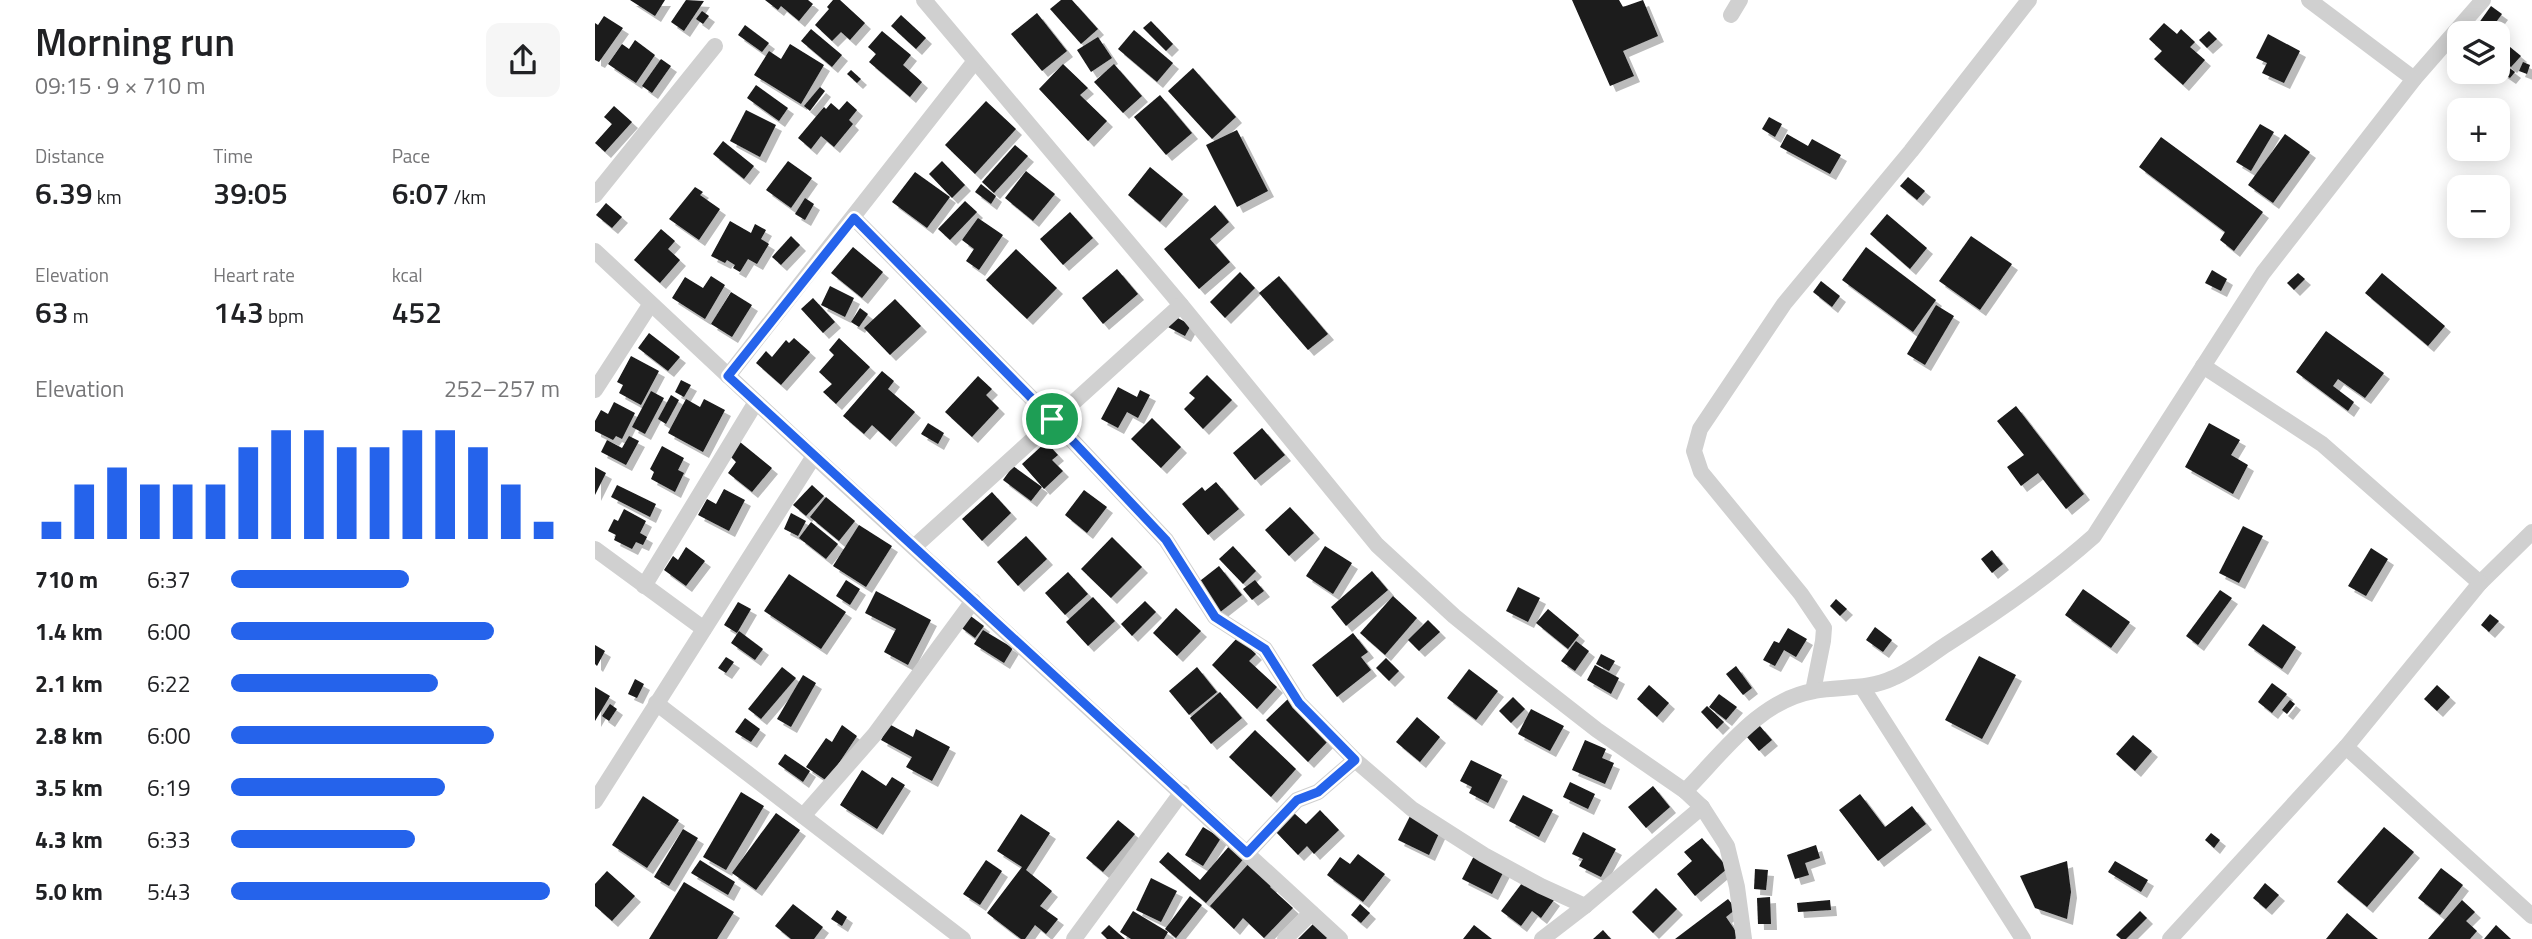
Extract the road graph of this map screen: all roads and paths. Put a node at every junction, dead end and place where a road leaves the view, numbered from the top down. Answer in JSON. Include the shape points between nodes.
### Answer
{"nodes":[{"id":1,"x":924,"y":0,"type":"edge"},
{"id":2,"x":1740,"y":0,"type":"edge"},
{"id":3,"x":2029,"y":0,"type":"edge"},
{"id":4,"x":2309,"y":0,"type":"edge"},
{"id":5,"x":2483,"y":0,"type":"edge"},
{"id":6,"x":1731,"y":15,"type":"dead end"},
{"id":7,"x":715,"y":46,"type":"dead end"},
{"id":8,"x":975,"y":61,"type":"junction"},
{"id":9,"x":2414,"y":79,"type":"junction"},
{"id":10,"x":595,"y":195,"type":"edge"},
{"id":11,"x":854,"y":218,"type":"junction"},
{"id":12,"x":595,"y":251,"type":"edge"},
{"id":13,"x":650,"y":305,"type":"junction"},
{"id":14,"x":1181,"y":305,"type":"junction"},
{"id":15,"x":2203,"y":366,"type":"junction"},
{"id":16,"x":728,"y":376,"type":"junction"},
{"id":17,"x":595,"y":390,"type":"edge"},
{"id":18,"x":756,"y":402,"type":"junction"},
{"id":19,"x":1052,"y":419,"type":"junction"},
{"id":20,"x":814,"y":456,"type":"junction"},
{"id":21,"x":2532,"y":532,"type":"edge"},
{"id":22,"x":913,"y":547,"type":"junction"},
{"id":23,"x":595,"y":549,"type":"edge"},
{"id":24,"x":2480,"y":583,"type":"junction"},
{"id":25,"x":643,"y":586,"type":"junction"},
{"id":26,"x":973,"y":601,"type":"junction"},
{"id":27,"x":704,"y":629,"type":"junction"},
{"id":28,"x":1862,"y":687,"type":"junction"},
{"id":29,"x":1812,"y":691,"type":"junction"},
{"id":30,"x":656,"y":703,"type":"junction"},
{"id":31,"x":2346,"y":747,"type":"junction"},
{"id":32,"x":1355,"y":760,"type":"junction"},
{"id":33,"x":1685,"y":791,"type":"junction"},
{"id":34,"x":1182,"y":792,"type":"junction"},
{"id":35,"x":595,"y":801,"type":"edge"},
{"id":36,"x":1702,"y":807,"type":"junction"},
{"id":37,"x":803,"y":816,"type":"junction"},
{"id":38,"x":1247,"y":853,"type":"junction"},
{"id":39,"x":1585,"y":906,"type":"junction"},
{"id":40,"x":1311,"y":913,"type":"junction"},
{"id":41,"x":2532,"y":916,"type":"edge"},
{"id":42,"x":963,"y":939,"type":"edge"},
{"id":43,"x":1074,"y":939,"type":"edge"},
{"id":44,"x":1285,"y":939,"type":"edge"},
{"id":45,"x":1340,"y":939,"type":"edge"},
{"id":46,"x":1542,"y":939,"type":"edge"},
{"id":47,"x":1744,"y":939,"type":"edge"},
{"id":48,"x":2023,"y":939,"type":"edge"},
{"id":49,"x":2170,"y":939,"type":"edge"}],
"edges":[{"from":1,"to":8,"type":"street"},
{"from":2,"to":6,"type":"street"},
{"from":3,"to":29,"type":"street","via":[[1784,304],[1700,429],[1694,451],[1701,472],[1824,628]]},
{"from":4,"to":9,"type":"street"},
{"from":5,"to":9,"type":"street"},
{"from":7,"to":10,"type":"street"},
{"from":8,"to":11,"type":"street"},
{"from":8,"to":14,"type":"street"},
{"from":9,"to":15,"type":"street","via":[[2263,273]]},
{"from":11,"to":16,"type":"street"},
{"from":11,"to":19,"type":"street"},
{"from":12,"to":13,"type":"street"},
{"from":13,"to":16,"type":"street"},
{"from":13,"to":17,"type":"street"},
{"from":14,"to":19,"type":"street"},
{"from":14,"to":33,"type":"street","via":[[1377,545],[1524,673]]},
{"from":15,"to":24,"type":"street","via":[[2322,444]]},
{"from":15,"to":28,"type":"street","via":[[2094,536],[1992,615],[1892,679]]},
{"from":16,"to":18,"type":"street"},
{"from":18,"to":20,"type":"street"},
{"from":18,"to":25,"type":"street"},
{"from":19,"to":22,"type":"street"},
{"from":19,"to":32,"type":"street","via":[[1166,540],[1215,617],[1265,649],[1299,703]]},
{"from":20,"to":22,"type":"street"},
{"from":20,"to":27,"type":"street"},
{"from":21,"to":24,"type":"street"},
{"from":22,"to":26,"type":"street"},
{"from":23,"to":25,"type":"street"},
{"from":24,"to":31,"type":"street"},
{"from":25,"to":27,"type":"street"},
{"from":26,"to":34,"type":"street"},
{"from":26,"to":37,"type":"street","via":[[876,734]]},
{"from":27,"to":30,"type":"street"},
{"from":28,"to":29,"type":"street"},
{"from":28,"to":48,"type":"street"},
{"from":29,"to":33,"type":"street","via":[[1774,705]]},
{"from":30,"to":35,"type":"street"},
{"from":30,"to":37,"type":"street"},
{"from":31,"to":41,"type":"street"},
{"from":31,"to":49,"type":"street"},
{"from":32,"to":38,"type":"street","via":[[1318,792],[1297,800]]},
{"from":32,"to":39,"type":"street","via":[[1412,809],[1484,855]]},
{"from":33,"to":36,"type":"street"},
{"from":34,"to":38,"type":"street"},
{"from":34,"to":43,"type":"street"},
{"from":36,"to":39,"type":"street"},
{"from":36,"to":47,"type":"street","via":[[1727,846]]},
{"from":37,"to":42,"type":"street"},
{"from":38,"to":40,"type":"street"},
{"from":39,"to":46,"type":"street"},
{"from":40,"to":44,"type":"street"},
{"from":40,"to":45,"type":"street"}]}
